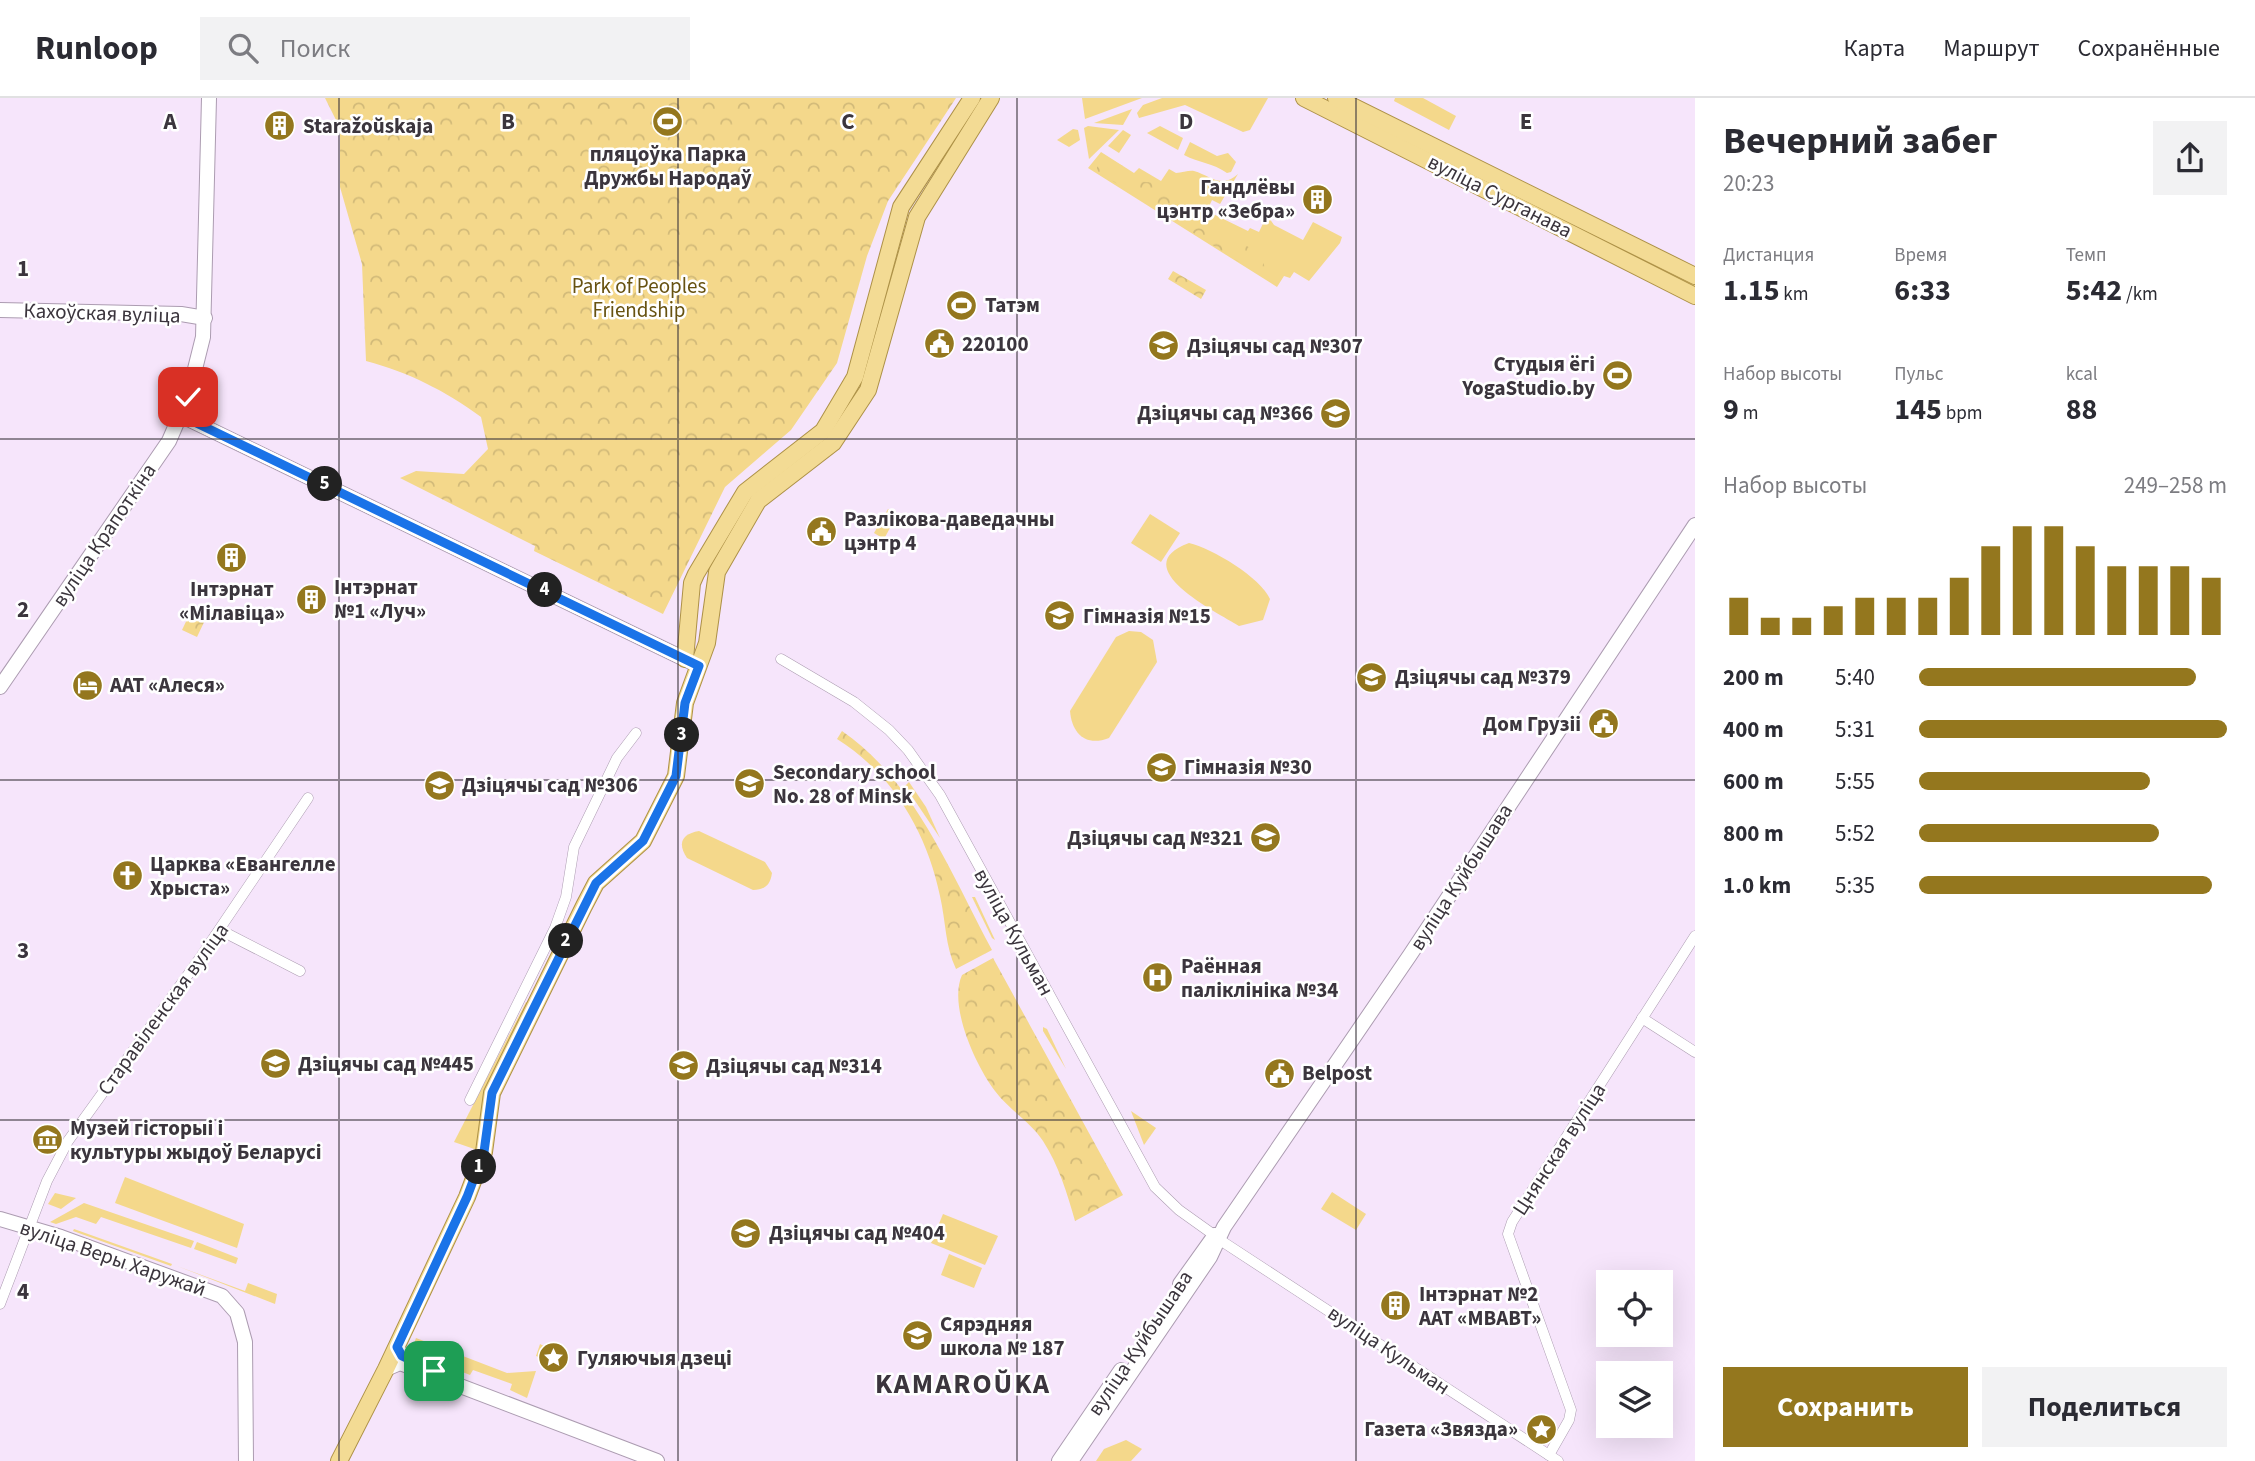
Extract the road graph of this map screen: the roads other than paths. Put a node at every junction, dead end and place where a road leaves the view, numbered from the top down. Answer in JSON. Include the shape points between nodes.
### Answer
{"nodes":[{"id":1,"x":209,"y":98,"type":"edge"},
{"id":2,"x":972,"y":98,"type":"edge"},
{"id":3,"x":991,"y":98,"type":"edge"},
{"id":4,"x":1304,"y":98,"type":"edge"},
{"id":5,"x":1336,"y":98,"type":"edge"},
{"id":6,"x":1695,"y":276,"type":"edge"},
{"id":7,"x":1695,"y":296,"type":"edge"},
{"id":8,"x":0,"y":310,"type":"edge"},
{"id":9,"x":205,"y":318,"type":"junction"},
{"id":10,"x":182,"y":416,"type":"junction"},
{"id":11,"x":1695,"y":525,"type":"edge"},
{"id":12,"x":780,"y":659,"type":"dead end"},
{"id":13,"x":692,"y":663,"type":"junction"},
{"id":14,"x":0,"y":687,"type":"edge"},
{"id":15,"x":636,"y":733,"type":"dead end"},
{"id":16,"x":308,"y":798,"type":"dead end"},
{"id":17,"x":220,"y":930,"type":"junction"},
{"id":18,"x":1695,"y":936,"type":"edge"},
{"id":19,"x":300,"y":971,"type":"dead end"},
{"id":20,"x":1642,"y":1018,"type":"junction"},
{"id":21,"x":1695,"y":1052,"type":"edge"},
{"id":22,"x":470,"y":1100,"type":"dead end"},
{"id":23,"x":0,"y":1219,"type":"edge"},
{"id":24,"x":30,"y":1228,"type":"junction"},
{"id":25,"x":1219,"y":1234,"type":"junction"},
{"id":26,"x":0,"y":1304,"type":"edge"},
{"id":27,"x":397,"y":1347,"type":"junction"},
{"id":28,"x":386,"y":1369,"type":"junction"},
{"id":29,"x":487,"y":1394,"type":"junction"},
{"id":30,"x":1553,"y":1458,"type":"edge"},
{"id":31,"x":246,"y":1461,"type":"edge"},
{"id":32,"x":339,"y":1461,"type":"edge"},
{"id":33,"x":657,"y":1461,"type":"edge"},
{"id":34,"x":1059,"y":1461,"type":"edge"},
{"id":35,"x":1071,"y":1461,"type":"edge"}],
"edges":[{"from":1,"to":9,"type":"main road","name":"вуліца Крапоткіна"},
{"from":2,"to":13,"type":"main road","via":[[901,207],[850,386],[823,431],[745,492],[696,574],[692,583]]},
{"from":3,"to":13,"type":"main road","via":[[917,217],[868,390],[833,443],[758,500],[717,572],[707,643]]},
{"from":4,"to":7,"type":"main road","name":"вуліца Сурганава"},
{"from":5,"to":6,"type":"main road","name":"вуліца Сурганава"},
{"from":8,"to":9,"type":"main road","name":"Кахоўская вуліца"},
{"from":9,"to":10,"type":"main road","name":"вуліца Крапоткіна","via":[[199,363]]},
{"from":10,"to":13,"type":"main road"},
{"from":10,"to":14,"type":"main road","name":"вуліца Крапоткіна"},
{"from":11,"to":25,"type":"main road","name":"вуліца Куйбышава"},
{"from":12,"to":25,"type":"street","name":"вуліца Кульман","via":[[870,713],[908,750],[940,795],[1156,1187],[1179,1210]]},
{"from":13,"to":27,"type":"main road","via":[[676,776],[643,841],[596,883],[492,1093],[484,1152]]},
{"from":15,"to":22,"type":"street","via":[[617,758],[574,847],[560,915]]},
{"from":16,"to":17,"type":"street","name":"Старавіленская вуліца"},
{"from":17,"to":19,"type":"street"},
{"from":17,"to":24,"type":"street","name":"Старавіленская вуліца","via":[[68,1141]]},
{"from":18,"to":20,"type":"street","name":"Цнянская вуліца"},
{"from":20,"to":21,"type":"street"},
{"from":20,"to":30,"type":"street","name":"Цнянская вуліца","via":[[1508,1234],[1571,1410]]},
{"from":23,"to":24,"type":"main road","name":"вуліца Веры Харужай"},
{"from":24,"to":26,"type":"street","name":"Старавіленская вуліца"},
{"from":24,"to":31,"type":"main road","name":"вуліца Веры Харужай","via":[[222,1296],[237,1312],[245,1342]]},
{"from":25,"to":30,"type":"street","name":"вуліца Кульман"},
{"from":25,"to":34,"type":"main road","name":"вуліца Куйбышава"},
{"from":25,"to":35,"type":"main road","name":"вуліца Куйбышава"},
{"from":27,"to":28,"type":"main road"},
{"from":27,"to":29,"type":"main road","via":[[408,1360]]},
{"from":28,"to":29,"type":"main road","via":[[400,1363]]},
{"from":28,"to":32,"type":"main road"},
{"from":29,"to":33,"type":"main road"}]}
